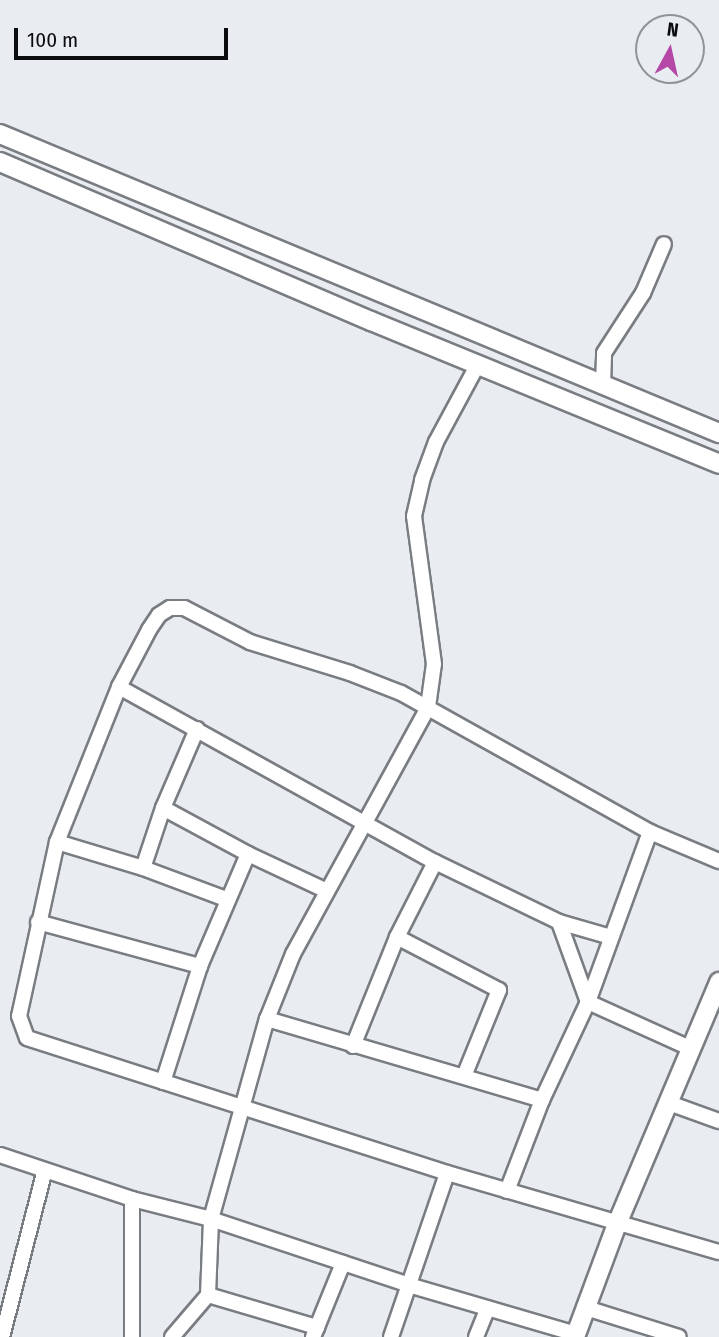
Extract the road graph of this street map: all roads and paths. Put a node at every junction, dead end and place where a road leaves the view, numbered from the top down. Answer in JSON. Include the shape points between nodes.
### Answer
{"nodes":[{"id":1,"x":0,"y":134,"type":"edge"},
{"id":2,"x":0,"y":162,"type":"edge"},
{"id":3,"x":664,"y":244,"type":"dead end"},
{"id":4,"x":478,"y":364,"type":"junction"},
{"id":5,"x":603,"y":385,"type":"junction"},
{"id":6,"x":719,"y":433,"type":"edge"},
{"id":7,"x":719,"y":464,"type":"edge"},
{"id":8,"x":119,"y":687,"type":"junction"},
{"id":9,"x":428,"y":707,"type":"junction"},
{"id":10,"x":197,"y":729,"type":"junction"},
{"id":11,"x":163,"y":808,"type":"junction"},
{"id":12,"x":366,"y":824,"type":"junction"},
{"id":13,"x":650,"y":832,"type":"junction"},
{"id":14,"x":57,"y":842,"type":"junction"},
{"id":15,"x":248,"y":854,"type":"junction"},
{"id":16,"x":719,"y":861,"type":"edge"},
{"id":17,"x":435,"y":862,"type":"junction"},
{"id":18,"x":144,"y":867,"type":"junction"},
{"id":19,"x":327,"y":891,"type":"junction"},
{"id":20,"x":226,"y":899,"type":"junction"},
{"id":21,"x":38,"y":922,"type":"junction"},
{"id":22,"x":559,"y":922,"type":"junction"},
{"id":23,"x":397,"y":937,"type":"junction"},
{"id":24,"x":611,"y":937,"type":"junction"},
{"id":25,"x":200,"y":966,"type":"junction"},
{"id":26,"x":719,"y":982,"type":"edge"},
{"id":27,"x":588,"y":1002,"type":"junction"},
{"id":28,"x":267,"y":1019,"type":"junction"},
{"id":29,"x":353,"y":1046,"type":"junction"},
{"id":30,"x":692,"y":1049,"type":"junction"},
{"id":31,"x":464,"y":1076,"type":"junction"},
{"id":32,"x":163,"y":1082,"type":"junction"},
{"id":33,"x":542,"y":1100,"type":"junction"},
{"id":34,"x":669,"y":1103,"type":"junction"},
{"id":35,"x":244,"y":1106,"type":"junction"},
{"id":36,"x":719,"y":1121,"type":"edge"},
{"id":37,"x":0,"y":1155,"type":"edge"},
{"id":38,"x":45,"y":1170,"type":"junction"},
{"id":39,"x":447,"y":1173,"type":"junction"},
{"id":40,"x":507,"y":1191,"type":"junction"},
{"id":41,"x":132,"y":1199,"type":"junction"},
{"id":42,"x":211,"y":1219,"type":"junction"},
{"id":43,"x":617,"y":1224,"type":"junction"},
{"id":44,"x":719,"y":1252,"type":"edge"},
{"id":45,"x":343,"y":1263,"type":"junction"},
{"id":46,"x":412,"y":1286,"type":"junction"},
{"id":47,"x":208,"y":1295,"type":"junction"},
{"id":48,"x":488,"y":1308,"type":"junction"},
{"id":49,"x":586,"y":1308,"type":"junction"},
{"id":50,"x":315,"y":1332,"type":"edge"},
{"id":51,"x":575,"y":1335,"type":"edge"},
{"id":52,"x":2,"y":1337,"type":"edge"},
{"id":53,"x":132,"y":1337,"type":"edge"},
{"id":54,"x":172,"y":1337,"type":"edge"},
{"id":55,"x":391,"y":1337,"type":"edge"},
{"id":56,"x":476,"y":1337,"type":"edge"},
{"id":57,"x":676,"y":1337,"type":"edge"}],
"edges":[{"from":1,"to":5,"type":"street"},
{"from":2,"to":4,"type":"street"},
{"from":3,"to":5,"type":"street","via":[[643,293],[604,353]]},
{"from":4,"to":7,"type":"street"},
{"from":4,"to":9,"type":"street","via":[[436,442],[414,516],[434,664]]},
{"from":5,"to":6,"type":"street"},
{"from":8,"to":9,"type":"street","via":[[159,615],[170,608],[184,608],[250,642],[350,673]]},
{"from":8,"to":10,"type":"street"},
{"from":8,"to":14,"type":"street"},
{"from":9,"to":12,"type":"street"},
{"from":9,"to":13,"type":"street"},
{"from":10,"to":11,"type":"street"},
{"from":10,"to":12,"type":"street"},
{"from":11,"to":15,"type":"street"},
{"from":11,"to":18,"type":"street"},
{"from":12,"to":17,"type":"street"},
{"from":12,"to":19,"type":"street"},
{"from":13,"to":16,"type":"street"},
{"from":13,"to":24,"type":"street"},
{"from":14,"to":18,"type":"street"},
{"from":14,"to":21,"type":"street"},
{"from":15,"to":19,"type":"street"},
{"from":15,"to":20,"type":"street"},
{"from":17,"to":22,"type":"street"},
{"from":17,"to":23,"type":"street"},
{"from":18,"to":20,"type":"street"},
{"from":19,"to":28,"type":"street","via":[[293,954]]},
{"from":20,"to":25,"type":"street"},
{"from":21,"to":25,"type":"street"},
{"from":21,"to":32,"type":"street","via":[[19,1016],[27,1038]]},
{"from":22,"to":24,"type":"street"},
{"from":22,"to":27,"type":"street"},
{"from":23,"to":29,"type":"street"},
{"from":23,"to":31,"type":"street","via":[[499,990]]},
{"from":24,"to":27,"type":"street"},
{"from":25,"to":32,"type":"street"},
{"from":26,"to":30,"type":"street"},
{"from":27,"to":30,"type":"street"},
{"from":27,"to":33,"type":"street"},
{"from":28,"to":29,"type":"street"},
{"from":28,"to":35,"type":"street"},
{"from":29,"to":31,"type":"street"},
{"from":30,"to":34,"type":"street"},
{"from":31,"to":33,"type":"street"},
{"from":32,"to":35,"type":"street"},
{"from":33,"to":40,"type":"street"},
{"from":34,"to":36,"type":"street"},
{"from":34,"to":43,"type":"street"},
{"from":35,"to":39,"type":"street"},
{"from":35,"to":42,"type":"street"},
{"from":37,"to":38,"type":"street"},
{"from":38,"to":41,"type":"street"},
{"from":38,"to":52,"type":"street"},
{"from":39,"to":40,"type":"street"},
{"from":39,"to":46,"type":"street"},
{"from":40,"to":43,"type":"street"},
{"from":41,"to":42,"type":"street"},
{"from":41,"to":53,"type":"street"},
{"from":42,"to":45,"type":"street"},
{"from":42,"to":47,"type":"street"},
{"from":43,"to":44,"type":"street"},
{"from":43,"to":49,"type":"street"},
{"from":45,"to":46,"type":"street"},
{"from":45,"to":50,"type":"street"},
{"from":46,"to":48,"type":"street"},
{"from":46,"to":55,"type":"street"},
{"from":47,"to":50,"type":"street"},
{"from":47,"to":54,"type":"street"},
{"from":48,"to":51,"type":"street"},
{"from":48,"to":56,"type":"street"},
{"from":49,"to":51,"type":"street"},
{"from":49,"to":57,"type":"street"}]}
